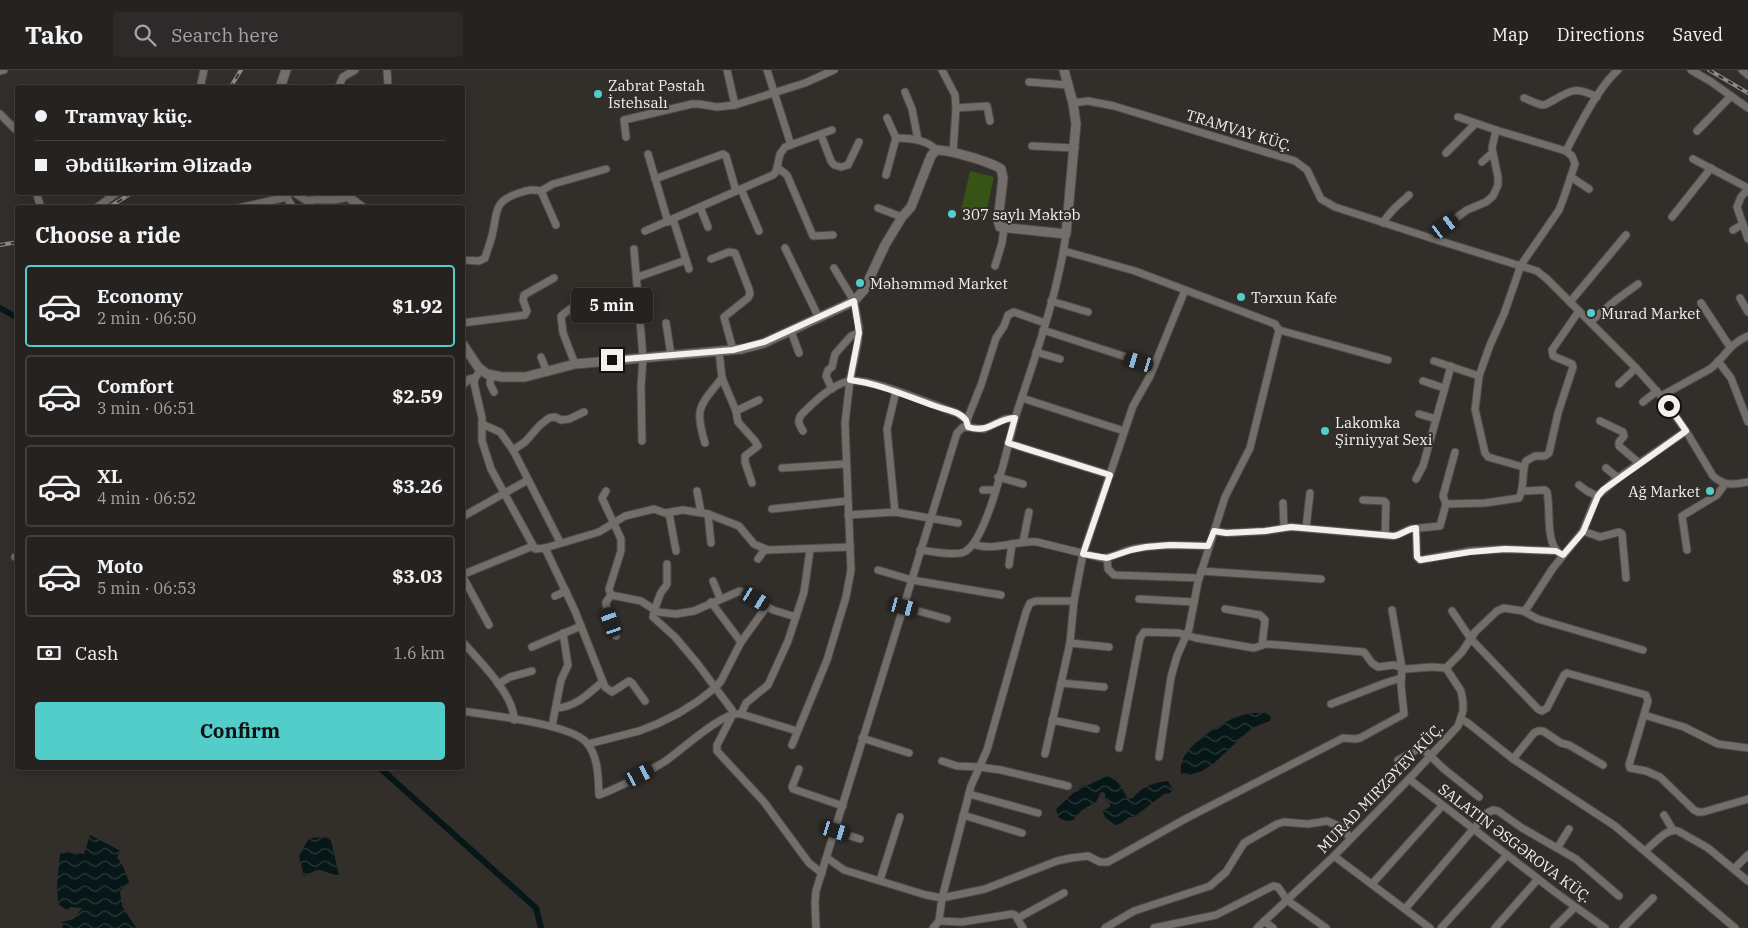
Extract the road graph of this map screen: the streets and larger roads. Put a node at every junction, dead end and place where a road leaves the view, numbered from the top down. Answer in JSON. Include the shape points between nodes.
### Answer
{"nodes":[{"id":1,"x":4,"y":70,"type":"edge"},
{"id":2,"x":204,"y":70,"type":"edge"},
{"id":3,"x":286,"y":70,"type":"edge"},
{"id":4,"x":355,"y":70,"type":"edge"},
{"id":5,"x":387,"y":70,"type":"edge"},
{"id":6,"x":727,"y":70,"type":"edge"},
{"id":7,"x":767,"y":70,"type":"edge"},
{"id":8,"x":834,"y":70,"type":"edge"},
{"id":9,"x":942,"y":70,"type":"edge"},
{"id":10,"x":1064,"y":70,"type":"edge"},
{"id":11,"x":1618,"y":70,"type":"edge"},
{"id":12,"x":1691,"y":70,"type":"edge"},
{"id":13,"x":1742,"y":70,"type":"edge"},
{"id":14,"x":0,"y":71,"type":"edge"},
{"id":15,"x":1748,"y":75,"type":"edge"},
{"id":16,"x":1029,"y":82,"type":"dead end"},
{"id":17,"x":201,"y":85,"type":"edge"},
{"id":18,"x":281,"y":85,"type":"edge"},
{"id":19,"x":339,"y":85,"type":"edge"},
{"id":20,"x":388,"y":85,"type":"edge"},
{"id":21,"x":1068,"y":85,"type":"junction"},
{"id":22,"x":905,"y":92,"type":"dead end"},
{"id":23,"x":773,"y":93,"type":"junction"},
{"id":24,"x":1731,"y":96,"type":"junction"},
{"id":25,"x":1597,"y":97,"type":"junction"},
{"id":26,"x":1524,"y":98,"type":"dead end"},
{"id":27,"x":1073,"y":103,"type":"junction"},
{"id":28,"x":735,"y":104,"type":"junction"},
{"id":29,"x":956,"y":108,"type":"junction"},
{"id":30,"x":1748,"y":108,"type":"edge"},
{"id":31,"x":0,"y":114,"type":"edge"},
{"id":32,"x":1458,"y":117,"type":"dead end"},
{"id":33,"x":886,"y":118,"type":"dead end"},
{"id":34,"x":990,"y":121,"type":"dead end"},
{"id":35,"x":1475,"y":124,"type":"junction"},
{"id":36,"x":15,"y":129,"type":"edge"},
{"id":37,"x":832,"y":130,"type":"dead end"},
{"id":38,"x":1496,"y":130,"type":"junction"},
{"id":39,"x":1697,"y":131,"type":"dead end"},
{"id":40,"x":821,"y":135,"type":"junction"},
{"id":41,"x":626,"y":137,"type":"dead end"},
{"id":42,"x":896,"y":138,"type":"junction"},
{"id":43,"x":918,"y":140,"type":"junction"},
{"id":44,"x":858,"y":142,"type":"dead end"},
{"id":45,"x":790,"y":145,"type":"junction"},
{"id":46,"x":1032,"y":146,"type":"dead end"},
{"id":47,"x":1075,"y":148,"type":"junction"},
{"id":48,"x":936,"y":150,"type":"junction"},
{"id":49,"x":1566,"y":151,"type":"junction"},
{"id":50,"x":952,"y":153,"type":"junction"},
{"id":51,"x":1446,"y":153,"type":"dead end"},
{"id":52,"x":1492,"y":153,"type":"junction"},
{"id":53,"x":648,"y":154,"type":"dead end"},
{"id":54,"x":1693,"y":159,"type":"dead end"},
{"id":55,"x":1482,"y":162,"type":"dead end"},
{"id":56,"x":606,"y":168,"type":"dead end"},
{"id":57,"x":778,"y":168,"type":"junction"},
{"id":58,"x":1710,"y":168,"type":"junction"},
{"id":59,"x":886,"y":175,"type":"dead end"},
{"id":60,"x":1572,"y":177,"type":"junction"},
{"id":61,"x":655,"y":179,"type":"junction"},
{"id":62,"x":1590,"y":188,"type":"dead end"},
{"id":63,"x":1748,"y":189,"type":"edge"},
{"id":64,"x":739,"y":190,"type":"junction"},
{"id":65,"x":541,"y":191,"type":"junction"},
{"id":66,"x":114,"y":195,"type":"edge"},
{"id":67,"x":286,"y":195,"type":"edge"},
{"id":68,"x":292,"y":195,"type":"edge"},
{"id":69,"x":345,"y":195,"type":"edge"},
{"id":70,"x":1409,"y":195,"type":"dead end"},
{"id":71,"x":307,"y":201,"type":"junction"},
{"id":72,"x":100,"y":205,"type":"edge"},
{"id":73,"x":249,"y":205,"type":"edge"},
{"id":74,"x":310,"y":205,"type":"edge"},
{"id":75,"x":359,"y":205,"type":"edge"},
{"id":76,"x":700,"y":207,"type":"junction"},
{"id":77,"x":878,"y":208,"type":"dead end"},
{"id":78,"x":902,"y":217,"type":"junction"},
{"id":79,"x":1672,"y":217,"type":"dead end"},
{"id":80,"x":671,"y":220,"type":"junction"},
{"id":81,"x":1384,"y":223,"type":"junction"},
{"id":82,"x":1743,"y":224,"type":"junction"},
{"id":83,"x":556,"y":225,"type":"dead end"},
{"id":84,"x":1445,"y":226,"type":"dead end"},
{"id":85,"x":708,"y":228,"type":"dead end"},
{"id":86,"x":1004,"y":228,"type":"junction"},
{"id":87,"x":1733,"y":230,"type":"dead end"},
{"id":88,"x":645,"y":231,"type":"dead end"},
{"id":89,"x":759,"y":231,"type":"dead end"},
{"id":90,"x":1066,"y":234,"type":"junction"},
{"id":91,"x":833,"y":235,"type":"dead end"},
{"id":92,"x":1626,"y":235,"type":"dead end"},
{"id":93,"x":1748,"y":238,"type":"edge"},
{"id":94,"x":785,"y":248,"type":"dead end"},
{"id":95,"x":634,"y":249,"type":"dead end"},
{"id":96,"x":1064,"y":251,"type":"junction"},
{"id":97,"x":712,"y":259,"type":"dead end"},
{"id":98,"x":465,"y":260,"type":"edge"},
{"id":99,"x":686,"y":260,"type":"junction"},
{"id":100,"x":1521,"y":265,"type":"junction"},
{"id":101,"x":995,"y":266,"type":"dead end"},
{"id":102,"x":834,"y":268,"type":"dead end"},
{"id":103,"x":689,"y":269,"type":"dead end"},
{"id":104,"x":638,"y":277,"type":"junction"},
{"id":105,"x":554,"y":278,"type":"dead end"},
{"id":106,"x":1638,"y":284,"type":"dead end"},
{"id":107,"x":1185,"y":290,"type":"junction"},
{"id":108,"x":638,"y":295,"type":"junction"},
{"id":109,"x":1740,"y":298,"type":"dead end"},
{"id":110,"x":583,"y":299,"type":"dead end"},
{"id":111,"x":600,"y":300,"type":"dead end"},
{"id":112,"x":854,"y":301,"type":"junction"},
{"id":113,"x":1051,"y":301,"type":"junction"},
{"id":114,"x":1570,"y":302,"type":"junction"},
{"id":115,"x":1701,"y":303,"type":"dead end"},
{"id":116,"x":1088,"y":312,"type":"dead end"},
{"id":117,"x":1579,"y":312,"type":"junction"},
{"id":118,"x":1748,"y":312,"type":"edge"},
{"id":119,"x":819,"y":318,"type":"junction"},
{"id":120,"x":1590,"y":322,"type":"junction"},
{"id":121,"x":465,"y":323,"type":"edge"},
{"id":122,"x":666,"y":323,"type":"dead end"},
{"id":123,"x":1044,"y":326,"type":"junction"},
{"id":124,"x":1279,"y":330,"type":"junction"},
{"id":125,"x":791,"y":331,"type":"junction"},
{"id":126,"x":859,"y":333,"type":"junction"},
{"id":127,"x":1748,"y":336,"type":"edge"},
{"id":128,"x":465,"y":346,"type":"edge"},
{"id":129,"x":1730,"y":347,"type":"junction"},
{"id":130,"x":733,"y":350,"type":"junction"},
{"id":131,"x":720,"y":351,"type":"junction"},
{"id":132,"x":1036,"y":352,"type":"junction"},
{"id":133,"x":800,"y":353,"type":"dead end"},
{"id":134,"x":672,"y":355,"type":"junction"},
{"id":135,"x":541,"y":357,"type":"dead end"},
{"id":136,"x":643,"y":358,"type":"junction"},
{"id":137,"x":1060,"y":359,"type":"dead end"},
{"id":138,"x":1388,"y":360,"type":"dead end"},
{"id":139,"x":1434,"y":361,"type":"dead end"},
{"id":140,"x":1718,"y":362,"type":"junction"},
{"id":141,"x":575,"y":364,"type":"junction"},
{"id":142,"x":1154,"y":366,"type":"junction"},
{"id":143,"x":1451,"y":366,"type":"junction"},
{"id":144,"x":1636,"y":368,"type":"junction"},
{"id":145,"x":481,"y":370,"type":"junction"},
{"id":146,"x":547,"y":372,"type":"junction"},
{"id":147,"x":491,"y":375,"type":"junction"},
{"id":148,"x":1479,"y":376,"type":"junction"},
{"id":149,"x":475,"y":378,"type":"junction"},
{"id":150,"x":722,"y":378,"type":"junction"},
{"id":151,"x":850,"y":380,"type":"junction"},
{"id":152,"x":1423,"y":381,"type":"dead end"},
{"id":153,"x":465,"y":383,"type":"edge"},
{"id":154,"x":1619,"y":384,"type":"dead end"},
{"id":155,"x":1444,"y":388,"type":"junction"},
{"id":156,"x":832,"y":389,"type":"junction"},
{"id":157,"x":896,"y":391,"type":"junction"},
{"id":158,"x":494,"y":392,"type":"dead end"},
{"id":159,"x":1659,"y":393,"type":"junction"},
{"id":160,"x":1022,"y":398,"type":"junction"},
{"id":161,"x":759,"y":400,"type":"dead end"},
{"id":162,"x":1643,"y":402,"type":"dead end"},
{"id":163,"x":584,"y":412,"type":"dead end"},
{"id":164,"x":736,"y":412,"type":"junction"},
{"id":165,"x":1419,"y":414,"type":"dead end"},
{"id":166,"x":1015,"y":418,"type":"junction"},
{"id":167,"x":1436,"y":419,"type":"junction"},
{"id":168,"x":1600,"y":421,"type":"dead end"},
{"id":169,"x":1748,"y":422,"type":"edge"},
{"id":170,"x":967,"y":423,"type":"junction"},
{"id":171,"x":482,"y":424,"type":"junction"},
{"id":172,"x":803,"y":431,"type":"dead end"},
{"id":173,"x":1124,"y":431,"type":"junction"},
{"id":174,"x":1686,"y":431,"type":"junction"},
{"id":175,"x":642,"y":441,"type":"dead end"},
{"id":176,"x":705,"y":443,"type":"dead end"},
{"id":177,"x":1008,"y":443,"type":"junction"},
{"id":178,"x":513,"y":450,"type":"junction"},
{"id":179,"x":1455,"y":452,"type":"dead end"},
{"id":180,"x":1639,"y":463,"type":"junction"},
{"id":181,"x":845,"y":464,"type":"junction"},
{"id":182,"x":1523,"y":467,"type":"junction"},
{"id":183,"x":782,"y":468,"type":"dead end"},
{"id":184,"x":1606,"y":468,"type":"dead end"},
{"id":185,"x":1110,"y":475,"type":"junction"},
{"id":186,"x":998,"y":478,"type":"junction"},
{"id":187,"x":1618,"y":478,"type":"junction"},
{"id":188,"x":1416,"y":479,"type":"dead end"},
{"id":189,"x":528,"y":480,"type":"junction"},
{"id":190,"x":1748,"y":482,"type":"edge"},
{"id":191,"x":752,"y":483,"type":"dead end"},
{"id":192,"x":1023,"y":484,"type":"dead end"},
{"id":193,"x":1579,"y":484,"type":"dead end"},
{"id":194,"x":1725,"y":484,"type":"junction"},
{"id":195,"x":983,"y":490,"type":"dead end"},
{"id":196,"x":995,"y":490,"type":"junction"},
{"id":197,"x":606,"y":491,"type":"dead end"},
{"id":198,"x":697,"y":491,"type":"dead end"},
{"id":199,"x":1522,"y":491,"type":"junction"},
{"id":200,"x":504,"y":493,"type":"junction"},
{"id":201,"x":1310,"y":493,"type":"dead end"},
{"id":202,"x":1598,"y":496,"type":"junction"},
{"id":203,"x":1363,"y":500,"type":"dead end"},
{"id":204,"x":847,"y":501,"type":"junction"},
{"id":205,"x":1284,"y":503,"type":"dead end"},
{"id":206,"x":1446,"y":504,"type":"junction"},
{"id":207,"x":772,"y":509,"type":"dead end"},
{"id":208,"x":895,"y":512,"type":"junction"},
{"id":209,"x":1029,"y":512,"type":"dead end"},
{"id":210,"x":669,"y":513,"type":"junction"},
{"id":211,"x":705,"y":513,"type":"junction"},
{"id":212,"x":465,"y":515,"type":"edge"},
{"id":213,"x":848,"y":515,"type":"junction"},
{"id":214,"x":929,"y":519,"type":"junction"},
{"id":215,"x":958,"y":523,"type":"dead end"},
{"id":216,"x":613,"y":524,"type":"junction"},
{"id":217,"x":1284,"y":528,"type":"junction"},
{"id":218,"x":1306,"y":528,"type":"junction"},
{"id":219,"x":1416,"y":528,"type":"junction"},
{"id":220,"x":1214,"y":531,"type":"junction"},
{"id":221,"x":1583,"y":532,"type":"junction"},
{"id":222,"x":1384,"y":535,"type":"junction"},
{"id":223,"x":560,"y":542,"type":"junction"},
{"id":224,"x":1023,"y":542,"type":"junction"},
{"id":225,"x":712,"y":543,"type":"dead end"},
{"id":226,"x":972,"y":544,"type":"junction"},
{"id":227,"x":1012,"y":544,"type":"junction"},
{"id":228,"x":533,"y":546,"type":"junction"},
{"id":229,"x":1208,"y":546,"type":"junction"},
{"id":230,"x":850,"y":547,"type":"junction"},
{"id":231,"x":545,"y":548,"type":"junction"},
{"id":232,"x":765,"y":549,"type":"junction"},
{"id":233,"x":810,"y":550,"type":"junction"},
{"id":234,"x":920,"y":550,"type":"junction"},
{"id":235,"x":1687,"y":550,"type":"dead end"},
{"id":236,"x":676,"y":551,"type":"dead end"},
{"id":237,"x":1560,"y":553,"type":"junction"},
{"id":238,"x":1083,"y":554,"type":"junction"},
{"id":239,"x":1107,"y":558,"type":"junction"},
{"id":240,"x":758,"y":559,"type":"dead end"},
{"id":241,"x":666,"y":564,"type":"dead end"},
{"id":242,"x":1010,"y":565,"type":"dead end"},
{"id":243,"x":878,"y":570,"type":"dead end"},
{"id":244,"x":465,"y":574,"type":"edge"},
{"id":245,"x":1200,"y":574,"type":"junction"},
{"id":246,"x":1626,"y":578,"type":"dead end"},
{"id":247,"x":1321,"y":579,"type":"dead end"},
{"id":248,"x":912,"y":580,"type":"junction"},
{"id":249,"x":712,"y":581,"type":"dead end"},
{"id":250,"x":465,"y":582,"type":"edge"},
{"id":251,"x":566,"y":591,"type":"junction"},
{"id":252,"x":611,"y":595,"type":"junction"},
{"id":253,"x":1002,"y":595,"type":"dead end"},
{"id":254,"x":555,"y":596,"type":"dead end"},
{"id":255,"x":720,"y":598,"type":"junction"},
{"id":256,"x":1138,"y":599,"type":"dead end"},
{"id":257,"x":1074,"y":601,"type":"junction"},
{"id":258,"x":711,"y":602,"type":"junction"},
{"id":259,"x":1194,"y":602,"type":"junction"},
{"id":260,"x":767,"y":606,"type":"junction"},
{"id":261,"x":904,"y":607,"type":"junction"},
{"id":262,"x":654,"y":609,"type":"junction"},
{"id":263,"x":1224,"y":609,"type":"dead end"},
{"id":264,"x":1392,"y":610,"type":"dead end"},
{"id":265,"x":1452,"y":611,"type":"dead end"},
{"id":266,"x":1523,"y":612,"type":"junction"},
{"id":267,"x":796,"y":617,"type":"junction"},
{"id":268,"x":946,"y":619,"type":"dead end"},
{"id":269,"x":490,"y":625,"type":"dead end"},
{"id":270,"x":581,"y":626,"type":"junction"},
{"id":271,"x":563,"y":633,"type":"junction"},
{"id":272,"x":1187,"y":635,"type":"junction"},
{"id":273,"x":616,"y":636,"type":"dead end"},
{"id":274,"x":1471,"y":639,"type":"junction"},
{"id":275,"x":741,"y":642,"type":"junction"},
{"id":276,"x":1070,"y":643,"type":"junction"},
{"id":277,"x":465,"y":645,"type":"edge"},
{"id":278,"x":1262,"y":645,"type":"junction"},
{"id":279,"x":532,"y":647,"type":"dead end"},
{"id":280,"x":1109,"y":647,"type":"dead end"},
{"id":281,"x":1643,"y":650,"type":"dead end"},
{"id":282,"x":1402,"y":668,"type":"junction"},
{"id":283,"x":1446,"y":668,"type":"junction"},
{"id":284,"x":532,"y":671,"type":"dead end"},
{"id":285,"x":1401,"y":678,"type":"junction"},
{"id":286,"x":602,"y":682,"type":"junction"},
{"id":287,"x":1061,"y":682,"type":"junction"},
{"id":288,"x":498,"y":684,"type":"junction"},
{"id":289,"x":716,"y":687,"type":"junction"},
{"id":290,"x":1104,"y":687,"type":"dead end"},
{"id":291,"x":645,"y":701,"type":"dead end"},
{"id":292,"x":1331,"y":704,"type":"dead end"},
{"id":293,"x":556,"y":708,"type":"junction"},
{"id":294,"x":465,"y":711,"type":"edge"},
{"id":295,"x":737,"y":714,"type":"junction"},
{"id":296,"x":1644,"y":715,"type":"junction"},
{"id":297,"x":1461,"y":719,"type":"junction"},
{"id":298,"x":514,"y":720,"type":"junction"},
{"id":299,"x":1052,"y":720,"type":"junction"},
{"id":300,"x":552,"y":726,"type":"junction"},
{"id":301,"x":1096,"y":729,"type":"dead end"},
{"id":302,"x":797,"y":731,"type":"junction"},
{"id":303,"x":862,"y":738,"type":"junction"},
{"id":304,"x":588,"y":744,"type":"junction"},
{"id":305,"x":792,"y":745,"type":"dead end"},
{"id":306,"x":1119,"y":748,"type":"dead end"},
{"id":307,"x":1748,"y":748,"type":"edge"},
{"id":308,"x":909,"y":752,"type":"dead end"},
{"id":309,"x":1045,"y":754,"type":"dead end"},
{"id":310,"x":1159,"y":757,"type":"dead end"},
{"id":311,"x":1430,"y":757,"type":"junction"},
{"id":312,"x":1513,"y":759,"type":"junction"},
{"id":313,"x":1398,"y":760,"type":"dead end"},
{"id":314,"x":942,"y":761,"type":"dead end"},
{"id":315,"x":1603,"y":765,"type":"dead end"},
{"id":316,"x":979,"y":766,"type":"junction"},
{"id":317,"x":799,"y":769,"type":"dead end"},
{"id":318,"x":1409,"y":780,"type":"junction"},
{"id":319,"x":1068,"y":786,"type":"dead end"},
{"id":320,"x":968,"y":794,"type":"junction"},
{"id":321,"x":1479,"y":796,"type":"dead end"},
{"id":322,"x":1748,"y":799,"type":"edge"},
{"id":323,"x":843,"y":806,"type":"junction"},
{"id":324,"x":1442,"y":806,"type":"junction"},
{"id":325,"x":1038,"y":813,"type":"dead end"},
{"id":326,"x":962,"y":815,"type":"junction"},
{"id":327,"x":1664,"y":815,"type":"dead end"},
{"id":328,"x":900,"y":817,"type":"dead end"},
{"id":329,"x":1473,"y":829,"type":"junction"},
{"id":330,"x":1569,"y":830,"type":"dead end"},
{"id":331,"x":1672,"y":830,"type":"junction"},
{"id":332,"x":836,"y":831,"type":"junction"},
{"id":333,"x":1022,"y":832,"type":"dead end"},
{"id":334,"x":1351,"y":838,"type":"junction"},
{"id":335,"x":860,"y":839,"type":"dead end"},
{"id":336,"x":1558,"y":847,"type":"junction"},
{"id":337,"x":1646,"y":850,"type":"junction"},
{"id":338,"x":1506,"y":855,"type":"junction"},
{"id":339,"x":1748,"y":855,"type":"edge"},
{"id":340,"x":1334,"y":856,"type":"junction"},
{"id":341,"x":827,"y":858,"type":"junction"},
{"id":342,"x":1734,"y":869,"type":"junction"},
{"id":343,"x":822,"y":873,"type":"junction"},
{"id":344,"x":1538,"y":879,"type":"junction"},
{"id":345,"x":880,"y":880,"type":"junction"},
{"id":346,"x":1748,"y":881,"type":"edge"},
{"id":347,"x":1372,"y":884,"type":"junction"},
{"id":348,"x":1064,"y":894,"type":"dead end"},
{"id":349,"x":1619,"y":896,"type":"dead end"},
{"id":350,"x":942,"y":898,"type":"junction"},
{"id":351,"x":1653,"y":898,"type":"dead end"},
{"id":352,"x":1287,"y":900,"type":"junction"},
{"id":353,"x":1575,"y":907,"type":"junction"},
{"id":354,"x":1405,"y":909,"type":"junction"},
{"id":355,"x":1018,"y":918,"type":"junction"},
{"id":356,"x":939,"y":921,"type":"junction"},
{"id":357,"x":1264,"y":921,"type":"junction"},
{"id":358,"x":816,"y":928,"type":"edge"},
{"id":359,"x":934,"y":928,"type":"edge"},
{"id":360,"x":1023,"y":928,"type":"edge"},
{"id":361,"x":1105,"y":928,"type":"edge"},
{"id":362,"x":1154,"y":928,"type":"edge"},
{"id":363,"x":1257,"y":928,"type":"edge"},
{"id":364,"x":1273,"y":928,"type":"edge"},
{"id":365,"x":1326,"y":928,"type":"edge"},
{"id":366,"x":1430,"y":928,"type":"edge"},
{"id":367,"x":1442,"y":928,"type":"edge"},
{"id":368,"x":1495,"y":928,"type":"edge"},
{"id":369,"x":1554,"y":928,"type":"edge"},
{"id":370,"x":1604,"y":928,"type":"edge"},
{"id":371,"x":1623,"y":928,"type":"edge"},
{"id":372,"x":1735,"y":928,"type":"edge"}],
"edges":[{"from":1,"to":14,"type":"street"},
{"from":2,"to":17,"type":"street"},
{"from":3,"to":18,"type":"street"},
{"from":4,"to":19,"type":"street","via":[[343,77]]},
{"from":5,"to":20,"type":"street"},
{"from":6,"to":28,"type":"street"},
{"from":7,"to":23,"type":"street"},
{"from":8,"to":23,"type":"street"},
{"from":9,"to":29,"type":"street","via":[[955,95]]},
{"from":10,"to":21,"type":"street"},
{"from":11,"to":25,"type":"street"},
{"from":12,"to":24,"type":"street"},
{"from":13,"to":15,"type":"street"},
{"from":16,"to":21,"type":"street"},
{"from":21,"to":27,"type":"street"},
{"from":22,"to":43,"type":"street"},
{"from":23,"to":28,"type":"street"},
{"from":23,"to":45,"type":"street"},
{"from":24,"to":30,"type":"street"},
{"from":24,"to":39,"type":"street"},
{"from":25,"to":26,"type":"street","via":[[1575,90],[1542,105]]},
{"from":25,"to":49,"type":"street"},
{"from":27,"to":47,"type":"street"},
{"from":27,"to":81,"type":"street","name":"TRAMVAY KÜÇ.","via":[[1088,101],[1114,106],[1294,161],[1308,170],[1318,196],[1325,202]]},
{"from":28,"to":41,"type":"street","via":[[717,107],[692,104],[624,120]]},
{"from":29,"to":34,"type":"street","via":[[987,106]]},
{"from":29,"to":50,"type":"street"},
{"from":31,"to":36,"type":"street"},
{"from":32,"to":35,"type":"street"},
{"from":33,"to":42,"type":"street"},
{"from":35,"to":38,"type":"street"},
{"from":35,"to":51,"type":"street"},
{"from":37,"to":40,"type":"street"},
{"from":38,"to":49,"type":"street"},
{"from":38,"to":52,"type":"street"},
{"from":40,"to":44,"type":"street","via":[[831,161],[841,168],[848,164]]},
{"from":40,"to":45,"type":"street"},
{"from":42,"to":43,"type":"street"},
{"from":42,"to":59,"type":"street"},
{"from":43,"to":48,"type":"street"},
{"from":45,"to":57,"type":"street","via":[[782,150]]},
{"from":46,"to":47,"type":"street"},
{"from":47,"to":90,"type":"street"},
{"from":48,"to":50,"type":"street"},
{"from":48,"to":78,"type":"street","via":[[914,201]]},
{"from":49,"to":60,"type":"street","via":[[1574,160]]},
{"from":50,"to":86,"type":"street","via":[[1001,169],[1003,178],[998,221]]},
{"from":52,"to":55,"type":"street"},
{"from":52,"to":84,"type":"street","via":[[1498,177],[1494,196]]},
{"from":53,"to":61,"type":"street"},
{"from":54,"to":58,"type":"street"},
{"from":56,"to":65,"type":"street","via":[[552,184]]},
{"from":57,"to":64,"type":"street","via":[[773,175]]},
{"from":57,"to":91,"type":"street","via":[[786,174],[813,236]]},
{"from":58,"to":63,"type":"street"},
{"from":58,"to":79,"type":"street"},
{"from":60,"to":62,"type":"street"},
{"from":60,"to":100,"type":"street","via":[[1558,210]]},
{"from":61,"to":64,"type":"street","via":[[723,154]]},
{"from":61,"to":80,"type":"street"},
{"from":63,"to":82,"type":"street","via":[[1738,207]]},
{"from":64,"to":76,"type":"street"},
{"from":64,"to":89,"type":"street"},
{"from":65,"to":83,"type":"street"},
{"from":65,"to":98,"type":"street","via":[[534,189],[502,202],[496,210],[484,258]]},
{"from":66,"to":72,"type":"street"},
{"from":67,"to":73,"type":"street"},
{"from":68,"to":71,"type":"street"},
{"from":69,"to":71,"type":"street","via":[[342,199]]},
{"from":69,"to":75,"type":"street"},
{"from":70,"to":81,"type":"street","via":[[1390,211]]},
{"from":71,"to":74,"type":"street"},
{"from":76,"to":80,"type":"street"},
{"from":76,"to":85,"type":"street"},
{"from":77,"to":78,"type":"street"},
{"from":78,"to":112,"type":"street","via":[[864,290]]},
{"from":80,"to":88,"type":"street"},
{"from":80,"to":99,"type":"street"},
{"from":81,"to":100,"type":"street","name":"TRAMVAY KÜÇ."},
{"from":82,"to":87,"type":"street"},
{"from":82,"to":93,"type":"street"},
{"from":86,"to":90,"type":"street"},
{"from":86,"to":101,"type":"street"},
{"from":90,"to":96,"type":"street"},
{"from":92,"to":114,"type":"street"},
{"from":94,"to":119,"type":"street"},
{"from":95,"to":104,"type":"street"},
{"from":96,"to":107,"type":"street"},
{"from":96,"to":113,"type":"street"},
{"from":97,"to":130,"type":"street","via":[[735,253],[749,288],[748,298],[724,317]]},
{"from":99,"to":103,"type":"street"},
{"from":99,"to":104,"type":"street"},
{"from":100,"to":114,"type":"street","name":"TRAMVAY KÜÇ.","via":[[1543,275]]},
{"from":100,"to":148,"type":"street"},
{"from":102,"to":112,"type":"street"},
{"from":104,"to":108,"type":"street"},
{"from":105,"to":121,"type":"street","via":[[524,295],[525,315]]},
{"from":106,"to":120,"type":"street"},
{"from":107,"to":124,"type":"street","via":[[1275,324]]},
{"from":107,"to":142,"type":"street"},
{"from":108,"to":111,"type":"street"},
{"from":108,"to":136,"type":"street"},
{"from":109,"to":118,"type":"street"},
{"from":110,"to":141,"type":"street","via":[[562,316],[564,333]]},
{"from":112,"to":119,"type":"street"},
{"from":112,"to":126,"type":"street"},
{"from":113,"to":116,"type":"street"},
{"from":113,"to":123,"type":"street"},
{"from":114,"to":117,"type":"street","name":"TRAMVAY KÜÇ."},
{"from":115,"to":129,"type":"street"},
{"from":117,"to":120,"type":"street","name":"TRAMVAY KÜÇ."},
{"from":117,"to":182,"type":"street","via":[[1552,350],[1553,356],[1573,367],[1549,453],[1529,458]]},
{"from":119,"to":125,"type":"street"},
{"from":120,"to":144,"type":"street","name":"TRAMVAY KÜÇ."},
{"from":122,"to":134,"type":"street"},
{"from":123,"to":132,"type":"street"},
{"from":123,"to":142,"type":"street"},
{"from":123,"to":170,"type":"street","via":[[1014,312],[1008,315],[996,338]]},
{"from":124,"to":138,"type":"street"},
{"from":124,"to":220,"type":"street","via":[[1250,448],[1229,488]]},
{"from":125,"to":130,"type":"street","via":[[757,345]]},
{"from":125,"to":133,"type":"street"},
{"from":126,"to":151,"type":"street"},
{"from":126,"to":156,"type":"street","via":[[851,336],[828,370],[826,376]]},
{"from":127,"to":129,"type":"street"},
{"from":128,"to":145,"type":"street"},
{"from":129,"to":140,"type":"street"},
{"from":130,"to":131,"type":"street"},
{"from":131,"to":134,"type":"street"},
{"from":131,"to":150,"type":"street"},
{"from":132,"to":137,"type":"street"},
{"from":132,"to":160,"type":"street"},
{"from":134,"to":136,"type":"street"},
{"from":135,"to":146,"type":"street"},
{"from":136,"to":141,"type":"street"},
{"from":136,"to":175,"type":"street"},
{"from":139,"to":143,"type":"street"},
{"from":140,"to":159,"type":"street","via":[[1710,370]]},
{"from":140,"to":169,"type":"street","via":[[1731,378]]},
{"from":141,"to":146,"type":"street"},
{"from":142,"to":173,"type":"street"},
{"from":143,"to":148,"type":"street"},
{"from":143,"to":155,"type":"street"},
{"from":144,"to":154,"type":"street"},
{"from":144,"to":159,"type":"street","name":"TRAMVAY KÜÇ."},
{"from":145,"to":147,"type":"street"},
{"from":145,"to":149,"type":"street"},
{"from":146,"to":147,"type":"street","via":[[520,377]]},
{"from":147,"to":158,"type":"street","via":[[490,384]]},
{"from":148,"to":182,"type":"street","via":[[1475,410],[1485,453],[1491,459]]},
{"from":149,"to":153,"type":"street"},
{"from":149,"to":171,"type":"street"},
{"from":150,"to":164,"type":"street"},
{"from":150,"to":176,"type":"street","via":[[698,414]]},
{"from":151,"to":156,"type":"street"},
{"from":151,"to":157,"type":"street"},
{"from":151,"to":181,"type":"street"},
{"from":152,"to":155,"type":"street"},
{"from":155,"to":167,"type":"street"},
{"from":156,"to":172,"type":"street","via":[[798,420]]},
{"from":157,"to":170,"type":"street","via":[[957,413]]},
{"from":157,"to":208,"type":"street","via":[[887,429]]},
{"from":159,"to":162,"type":"street"},
{"from":159,"to":174,"type":"street","name":"TRAMVAY KÜÇ."},
{"from":160,"to":166,"type":"street"},
{"from":160,"to":173,"type":"street"},
{"from":161,"to":164,"type":"street"},
{"from":163,"to":178,"type":"street","via":[[560,420],[549,418]]},
{"from":164,"to":191,"type":"street","via":[[738,422],[758,446],[745,456]]},
{"from":165,"to":167,"type":"street"},
{"from":166,"to":170,"type":"street","via":[[979,430]]},
{"from":166,"to":177,"type":"street"},
{"from":167,"to":188,"type":"street","via":[[1423,466]]},
{"from":168,"to":180,"type":"street","via":[[1623,432],[1619,446]]},
{"from":170,"to":214,"type":"street","via":[[957,433]]},
{"from":171,"to":178,"type":"street","via":[[500,432]]},
{"from":171,"to":200,"type":"street","via":[[486,456]]},
{"from":173,"to":185,"type":"street"},
{"from":174,"to":180,"type":"street"},
{"from":174,"to":194,"type":"street","name":"TRAMVAY KÜÇ.","via":[[1712,476]]},
{"from":177,"to":185,"type":"street"},
{"from":177,"to":186,"type":"street"},
{"from":178,"to":189,"type":"street"},
{"from":179,"to":206,"type":"street","via":[[1443,496]]},
{"from":180,"to":187,"type":"street"},
{"from":181,"to":183,"type":"street"},
{"from":181,"to":204,"type":"street"},
{"from":182,"to":199,"type":"street"},
{"from":184,"to":187,"type":"street"},
{"from":185,"to":238,"type":"street"},
{"from":186,"to":192,"type":"street"},
{"from":186,"to":196,"type":"street"},
{"from":187,"to":202,"type":"street"},
{"from":189,"to":200,"type":"street"},
{"from":189,"to":223,"type":"street"},
{"from":190,"to":194,"type":"street"},
{"from":193,"to":202,"type":"street"},
{"from":194,"to":235,"type":"street","via":[[1717,495],[1682,516]]},
{"from":195,"to":196,"type":"street"},
{"from":196,"to":226,"type":"street","via":[[984,525]]},
{"from":197,"to":216,"type":"street","via":[[602,498]]},
{"from":198,"to":211,"type":"street"},
{"from":199,"to":206,"type":"street","via":[[1516,499]]},
{"from":199,"to":237,"type":"street","via":[[1547,492],[1551,535]]},
{"from":200,"to":212,"type":"street"},
{"from":200,"to":228,"type":"street"},
{"from":201,"to":218,"type":"street"},
{"from":202,"to":221,"type":"street"},
{"from":203,"to":222,"type":"street","via":[[1386,503]]},
{"from":204,"to":207,"type":"street"},
{"from":204,"to":213,"type":"street"},
{"from":205,"to":217,"type":"street"},
{"from":206,"to":219,"type":"street","via":[[1440,526]]},
{"from":208,"to":213,"type":"street"},
{"from":208,"to":214,"type":"street"},
{"from":209,"to":224,"type":"street"},
{"from":210,"to":211,"type":"street","via":[[683,510]]},
{"from":210,"to":216,"type":"street","via":[[649,510],[625,516]]},
{"from":210,"to":236,"type":"street"},
{"from":211,"to":225,"type":"street"},
{"from":211,"to":232,"type":"street","via":[[739,526],[754,544]]},
{"from":213,"to":230,"type":"street"},
{"from":214,"to":215,"type":"street"},
{"from":214,"to":234,"type":"street"},
{"from":216,"to":223,"type":"street","via":[[599,532]]},
{"from":216,"to":252,"type":"street","via":[[622,544],[609,589]]},
{"from":217,"to":218,"type":"street"},
{"from":217,"to":220,"type":"street","via":[[1226,533]]},
{"from":218,"to":222,"type":"street"},
{"from":219,"to":222,"type":"street","via":[[1397,535]]},
{"from":219,"to":237,"type":"street","via":[[1417,557],[1420,560],[1505,549]]},
{"from":220,"to":229,"type":"street"},
{"from":221,"to":237,"type":"street"},
{"from":221,"to":246,"type":"street","via":[[1600,537],[1622,534]]},
{"from":223,"to":231,"type":"street"},
{"from":224,"to":227,"type":"street"},
{"from":224,"to":238,"type":"street","via":[[1038,542]]},
{"from":226,"to":227,"type":"street"},
{"from":226,"to":234,"type":"street","via":[[962,553]]},
{"from":227,"to":242,"type":"street"},
{"from":228,"to":231,"type":"street","via":[[535,549]]},
{"from":228,"to":244,"type":"street"},
{"from":229,"to":239,"type":"street","via":[[1146,547]]},
{"from":229,"to":245,"type":"street"},
{"from":230,"to":233,"type":"street"},
{"from":230,"to":302,"type":"street","via":[[851,570],[843,606],[827,660]]},
{"from":231,"to":251,"type":"street"},
{"from":232,"to":233,"type":"street"},
{"from":232,"to":240,"type":"street"},
{"from":233,"to":267,"type":"street","via":[[806,583]]},
{"from":234,"to":248,"type":"street"},
{"from":237,"to":266,"type":"street"},
{"from":238,"to":239,"type":"street"},
{"from":238,"to":257,"type":"street"},
{"from":239,"to":245,"type":"street","via":[[1108,569],[1114,575]]},
{"from":241,"to":262,"type":"street","via":[[667,584]]},
{"from":243,"to":248,"type":"street"},
{"from":245,"to":247,"type":"street"},
{"from":245,"to":259,"type":"street"},
{"from":248,"to":253,"type":"street"},
{"from":248,"to":261,"type":"street"},
{"from":249,"to":255,"type":"street"},
{"from":250,"to":269,"type":"street"},
{"from":251,"to":254,"type":"street"},
{"from":251,"to":270,"type":"street"},
{"from":252,"to":262,"type":"street","via":[[642,601]]},
{"from":252,"to":273,"type":"street","via":[[606,605]]},
{"from":255,"to":258,"type":"street"},
{"from":255,"to":260,"type":"street","via":[[740,591]]},
{"from":256,"to":259,"type":"street"},
{"from":257,"to":276,"type":"street"},
{"from":257,"to":316,"type":"street","via":[[1030,603],[990,741]]},
{"from":258,"to":262,"type":"street","via":[[694,611],[681,613],[668,614]]},
{"from":258,"to":275,"type":"street"},
{"from":259,"to":272,"type":"street"},
{"from":260,"to":267,"type":"street"},
{"from":260,"to":275,"type":"street"},
{"from":261,"to":268,"type":"street"},
{"from":261,"to":303,"type":"street"},
{"from":262,"to":289,"type":"street","via":[[655,621],[675,637]]},
{"from":263,"to":278,"type":"street","via":[[1264,618]]},
{"from":264,"to":282,"type":"street"},
{"from":265,"to":274,"type":"street"},
{"from":266,"to":274,"type":"street","via":[[1504,608],[1497,611]]},
{"from":266,"to":281,"type":"street"},
{"from":267,"to":295,"type":"street","via":[[768,685]]},
{"from":270,"to":271,"type":"street"},
{"from":270,"to":286,"type":"street"},
{"from":271,"to":279,"type":"street"},
{"from":271,"to":293,"type":"street","via":[[568,665],[562,675]]},
{"from":272,"to":278,"type":"street","via":[[1254,648]]},
{"from":272,"to":306,"type":"street","via":[[1172,632],[1142,634]]},
{"from":272,"to":310,"type":"street","via":[[1171,677]]},
{"from":274,"to":283,"type":"street"},
{"from":274,"to":296,"type":"street","via":[[1538,709],[1546,708],[1564,675],[1571,673],[1646,695],[1648,701]]},
{"from":275,"to":289,"type":"street"},
{"from":276,"to":280,"type":"street"},
{"from":276,"to":287,"type":"street"},
{"from":277,"to":288,"type":"street"},
{"from":278,"to":282,"type":"street","via":[[1364,652],[1375,666],[1394,664]]},
{"from":282,"to":283,"type":"street"},
{"from":282,"to":285,"type":"street"},
{"from":283,"to":297,"type":"street","name":"MURAD MIRZƏYEV KÜÇ.","via":[[1460,691],[1463,702]]},
{"from":284,"to":288,"type":"street"},
{"from":285,"to":292,"type":"street"},
{"from":285,"to":350,"type":"street","via":[[1404,714],[1355,740],[1343,738],[1108,862],[1088,856],[1071,858],[985,889]]},
{"from":286,"to":291,"type":"street","via":[[612,692],[628,681]]},
{"from":286,"to":293,"type":"street","via":[[578,702]]},
{"from":287,"to":290,"type":"street"},
{"from":287,"to":299,"type":"street"},
{"from":288,"to":298,"type":"street","via":[[512,706]]},
{"from":289,"to":295,"type":"street"},
{"from":289,"to":304,"type":"street","via":[[657,724]]},
{"from":293,"to":300,"type":"street"},
{"from":294,"to":298,"type":"street"},
{"from":295,"to":302,"type":"street"},
{"from":295,"to":304,"type":"street","via":[[713,725],[664,762],[599,795],[596,763]]},
{"from":295,"to":343,"type":"street","via":[[717,745],[717,751],[764,802],[809,863]]},
{"from":296,"to":307,"type":"street","via":[[1684,727],[1718,744]]},
{"from":296,"to":322,"type":"street","via":[[1630,768],[1660,778],[1698,812]]},
{"from":297,"to":311,"type":"street","name":"MURAD MIRZƏYEV KÜÇ.","via":[[1453,733]]},
{"from":297,"to":312,"type":"street"},
{"from":298,"to":300,"type":"street"},
{"from":299,"to":301,"type":"street"},
{"from":299,"to":309,"type":"street"},
{"from":300,"to":304,"type":"street","via":[[579,736]]},
{"from":302,"to":305,"type":"street"},
{"from":303,"to":308,"type":"street"},
{"from":303,"to":323,"type":"street"},
{"from":311,"to":313,"type":"street","via":[[1418,748]]},
{"from":311,"to":318,"type":"street","name":"MURAD MIRZƏYEV KÜÇ."},
{"from":311,"to":321,"type":"street"},
{"from":312,"to":315,"type":"street","via":[[1538,731]]},
{"from":312,"to":337,"type":"street"},
{"from":314,"to":316,"type":"street","via":[[957,766]]},
{"from":316,"to":319,"type":"street"},
{"from":316,"to":320,"type":"street"},
{"from":317,"to":323,"type":"street","via":[[793,789]]},
{"from":318,"to":324,"type":"street"},
{"from":318,"to":334,"type":"street","name":"MURAD MIRZƏYEV KÜÇ."},
{"from":320,"to":325,"type":"street"},
{"from":320,"to":326,"type":"street"},
{"from":323,"to":332,"type":"street"},
{"from":324,"to":329,"type":"street"},
{"from":324,"to":347,"type":"street"},
{"from":326,"to":333,"type":"street"},
{"from":326,"to":350,"type":"street"},
{"from":327,"to":331,"type":"street"},
{"from":328,"to":345,"type":"street"},
{"from":329,"to":336,"type":"street","via":[[1487,812],[1498,811]]},
{"from":329,"to":338,"type":"street"},
{"from":329,"to":354,"type":"street"},
{"from":330,"to":336,"type":"street"},
{"from":331,"to":337,"type":"street"},
{"from":331,"to":342,"type":"street","via":[[1708,848]]},
{"from":332,"to":335,"type":"street"},
{"from":332,"to":341,"type":"street"},
{"from":334,"to":340,"type":"street","name":"MURAD MIRZƏYEV KÜÇ."},
{"from":334,"to":361,"type":"street","via":[[1339,826],[1327,821],[1277,824],[1244,843],[1226,872],[1210,886],[1134,911]]},
{"from":336,"to":349,"type":"street","via":[[1581,862]]},
{"from":337,"to":372,"type":"street"},
{"from":338,"to":344,"type":"street"},
{"from":338,"to":367,"type":"street"},
{"from":339,"to":342,"type":"street"},
{"from":340,"to":347,"type":"street"},
{"from":340,"to":352,"type":"street","name":"MURAD MIRZƏYEV KÜÇ."},
{"from":341,"to":343,"type":"street"},
{"from":341,"to":345,"type":"street","via":[[844,870]]},
{"from":342,"to":346,"type":"street"},
{"from":343,"to":358,"type":"street","via":[[815,902]]},
{"from":344,"to":353,"type":"street"},
{"from":344,"to":368,"type":"street"},
{"from":345,"to":350,"type":"street"},
{"from":347,"to":354,"type":"street"},
{"from":348,"to":355,"type":"street"},
{"from":350,"to":356,"type":"street"},
{"from":351,"to":371,"type":"street"},
{"from":352,"to":357,"type":"street","name":"MURAD MIRZƏYEV KÜÇ."},
{"from":352,"to":362,"type":"street","via":[[1278,887],[1269,886],[1216,915]]},
{"from":352,"to":365,"type":"street"},
{"from":353,"to":369,"type":"street"},
{"from":353,"to":370,"type":"street"},
{"from":354,"to":366,"type":"street"},
{"from":355,"to":356,"type":"street","via":[[1012,914],[962,922]]},
{"from":355,"to":360,"type":"street"},
{"from":356,"to":359,"type":"street"},
{"from":357,"to":363,"type":"street","name":"MURAD MIRZƏYEV KÜÇ."},
{"from":357,"to":364,"type":"street"}]}
